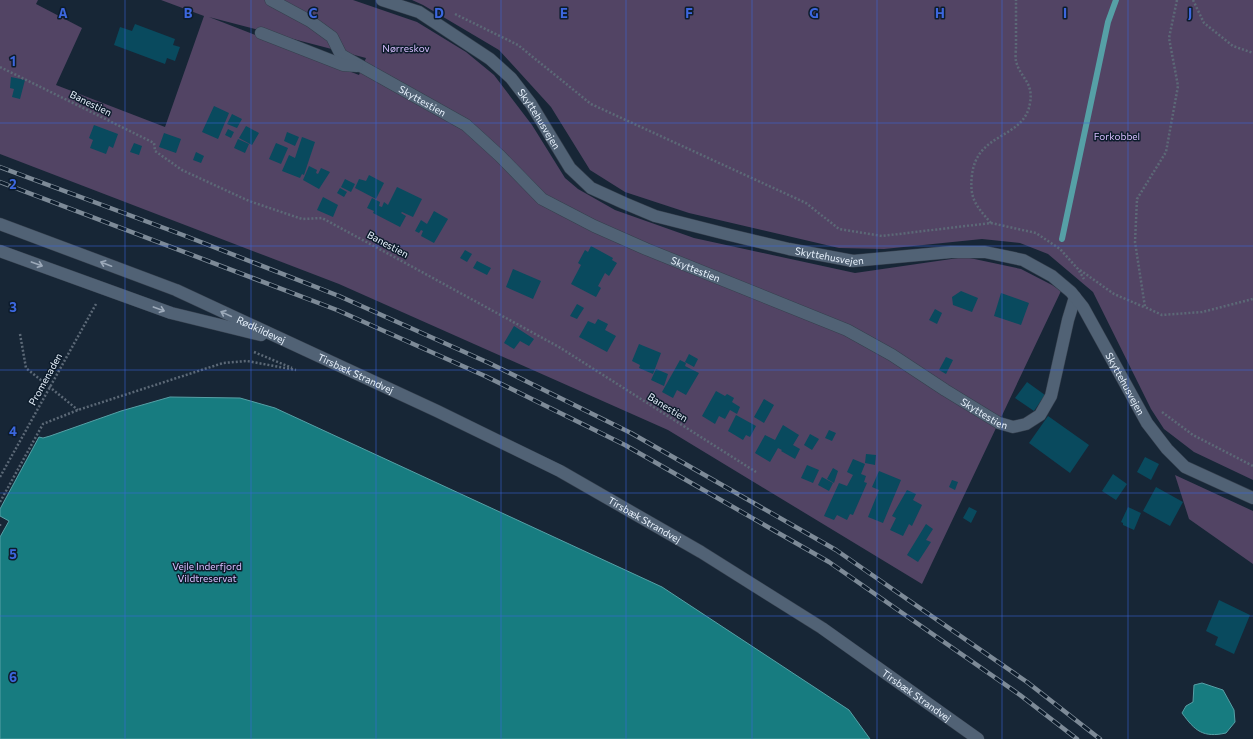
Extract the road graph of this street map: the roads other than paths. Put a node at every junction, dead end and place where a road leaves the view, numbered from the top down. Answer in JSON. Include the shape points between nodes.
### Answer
{"nodes":[{"id":1,"x":270,"y":0,"type":"edge"},
{"id":2,"x":382,"y":0,"type":"edge"},
{"id":3,"x":261,"y":33,"type":"dead end"},
{"id":4,"x":360,"y":66,"type":"junction"},
{"id":5,"x":0,"y":224,"type":"edge"},
{"id":6,"x":0,"y":250,"type":"edge"},
{"id":7,"x":1075,"y":297,"type":"junction"},
{"id":8,"x":287,"y":342,"type":"junction"},
{"id":9,"x":1253,"y":498,"type":"edge"},
{"id":10,"x":978,"y":739,"type":"edge"}],
"edges":[{"from":1,"to":4,"type":"street","name":"Skyttestien","via":[[310,20],[332,37],[341,54]]},
{"from":2,"to":7,"type":"street","name":"Skyttehusvejen","via":[[418,12],[490,59],[531,104],[570,168],[591,188],[624,203],[655,216],[788,249],[853,261],[951,252],[985,252],[1023,260],[1052,276]]},
{"from":3,"to":4,"type":"street","via":[[343,65]]},
{"from":4,"to":7,"type":"street","name":"Skyttestien","via":[[466,126],[542,199],[646,249],[847,330],[892,355],[999,423],[1013,427],[1026,424],[1040,415],[1051,396]]},
{"from":8,"to":5,"type":"street","name":"Rødkildevej","one_way":true,"via":[[176,290]]},
{"from":6,"to":8,"type":"street","name":"Rødkildevej","one_way":true,"via":[[171,313]]},
{"from":7,"to":9,"type":"street","name":"Skyttehusvejen","via":[[1147,423],[1167,449],[1185,467]]},
{"from":8,"to":10,"type":"street","name":"Tirsbæk Strandvej","via":[[560,471],[702,552],[822,628]]}]}
